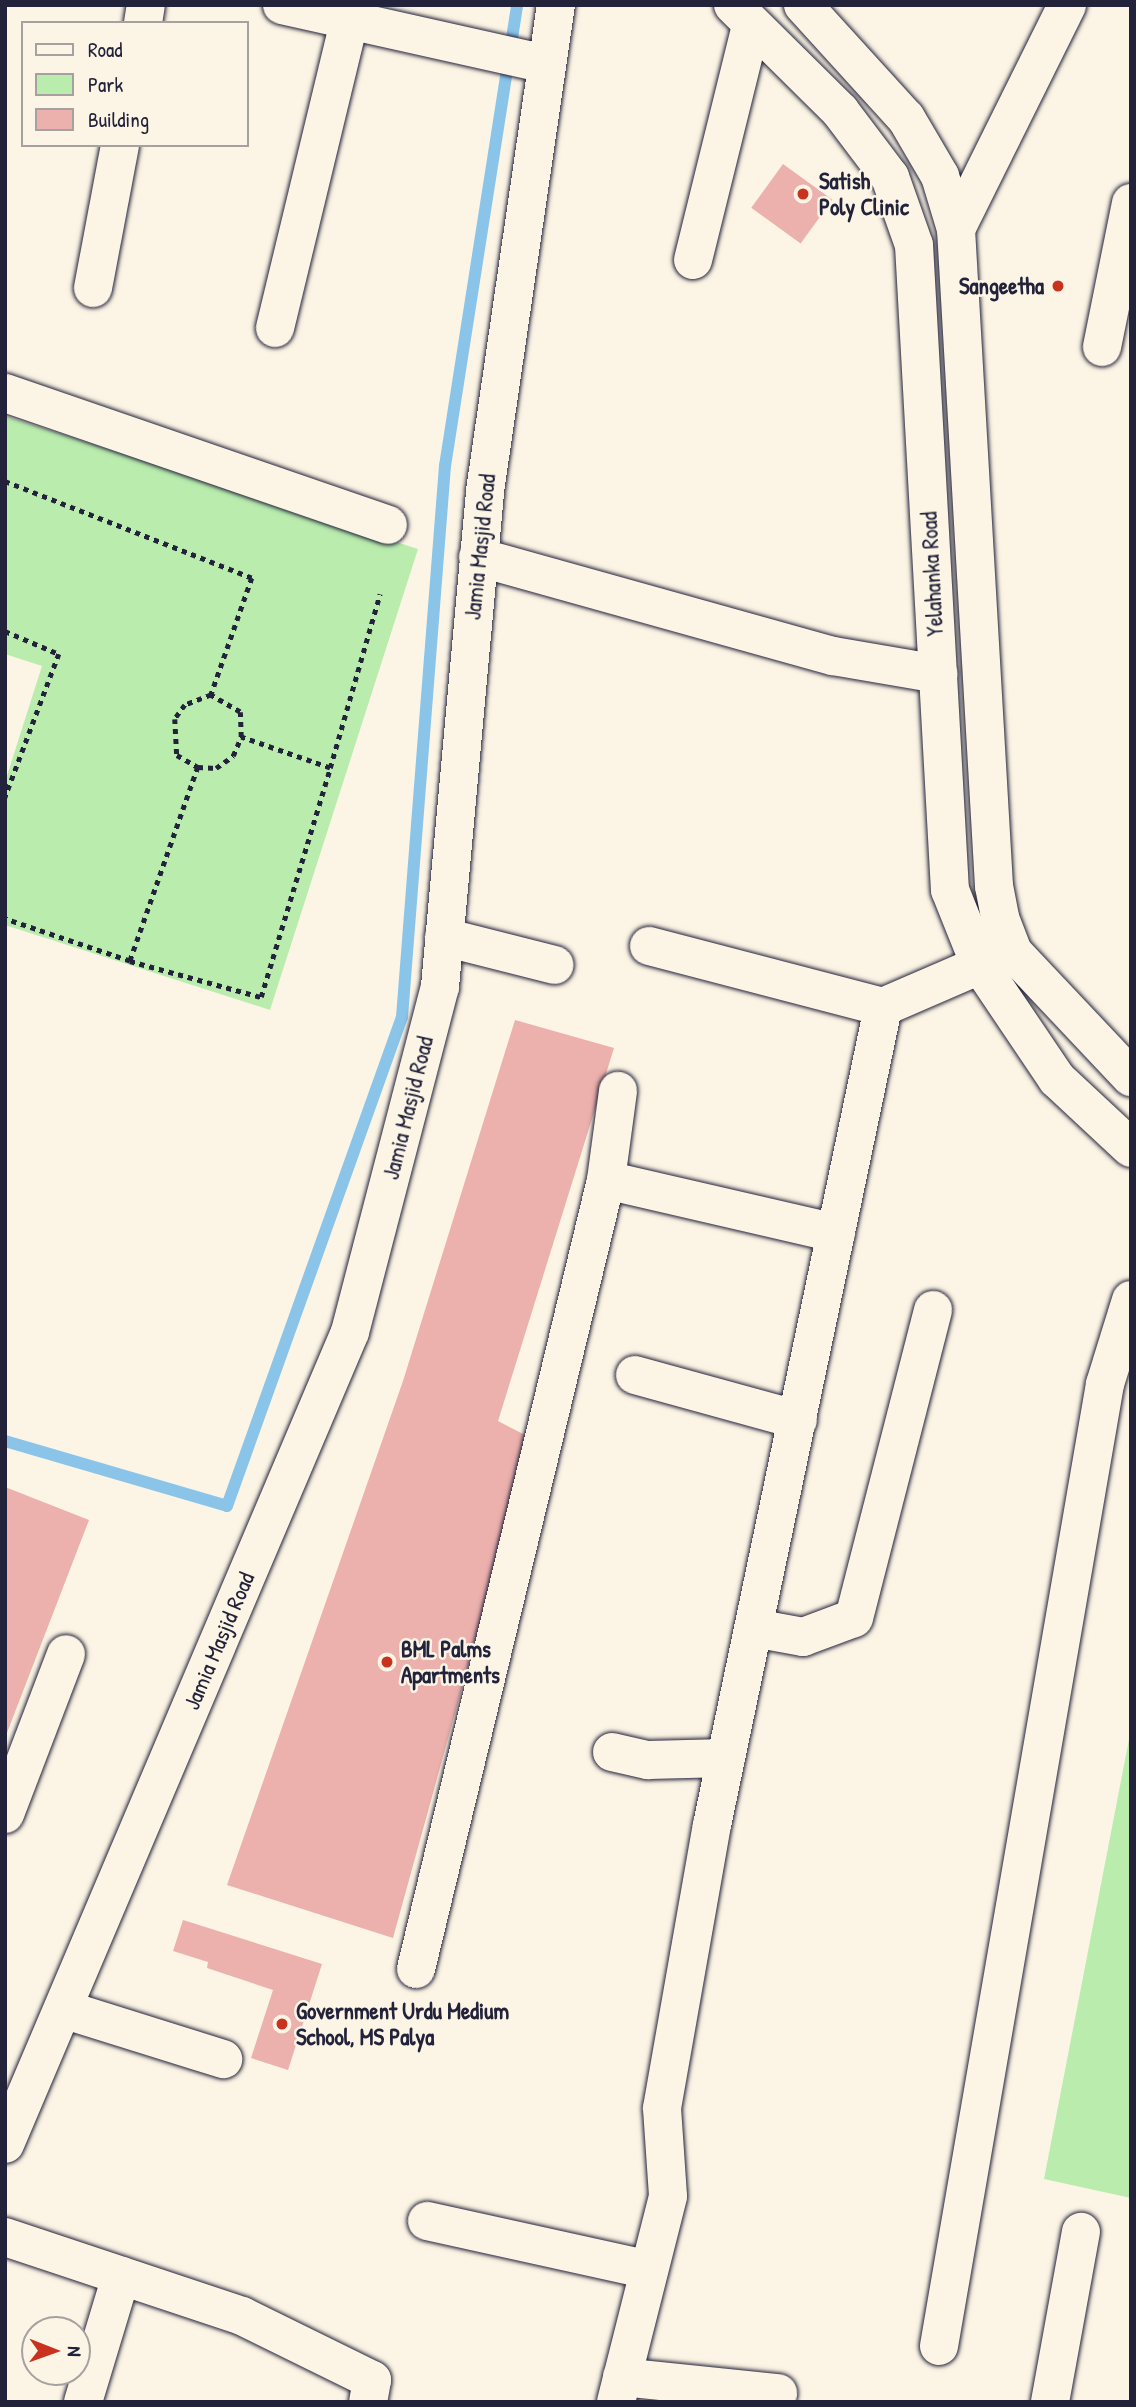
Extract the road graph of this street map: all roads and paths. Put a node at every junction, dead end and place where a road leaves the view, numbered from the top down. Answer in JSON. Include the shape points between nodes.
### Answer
{"nodes":[{"id":1,"x":282,"y":5,"type":"edge"},
{"id":2,"x":556,"y":5,"type":"edge"},
{"id":3,"x":803,"y":5,"type":"edge"},
{"id":4,"x":1067,"y":5,"type":"edge"},
{"id":5,"x":352,"y":12,"type":"edge"},
{"id":6,"x":742,"y":15,"type":"edge"},
{"id":7,"x":538,"y":62,"type":"junction"},
{"id":8,"x":120,"y":147,"type":"edge"},
{"id":9,"x":1131,"y":204,"type":"edge"},
{"id":10,"x":956,"y":229,"type":"junction"},
{"id":11,"x":693,"y":260,"type":"dead end"},
{"id":12,"x":93,"y":288,"type":"dead end"},
{"id":13,"x":275,"y":328,"type":"dead end"},
{"id":14,"x":1102,"y":347,"type":"dead end"},
{"id":15,"x":5,"y":393,"type":"edge"},
{"id":16,"x":5,"y":481,"type":"edge"},
{"id":17,"x":388,"y":525,"type":"dead end"},
{"id":18,"x":478,"y":557,"type":"junction"},
{"id":19,"x":380,"y":594,"type":"dead end"},
{"id":20,"x":5,"y":631,"type":"edge"},
{"id":21,"x":938,"y":674,"type":"junction"},
{"id":22,"x":211,"y":695,"type":"junction"},
{"id":23,"x":241,"y":737,"type":"junction"},
{"id":24,"x":198,"y":768,"type":"junction"},
{"id":25,"x":330,"y":768,"type":"junction"},
{"id":26,"x":5,"y":798,"type":"edge"},
{"id":27,"x":5,"y":919,"type":"edge"},
{"id":28,"x":444,"y":937,"type":"junction"},
{"id":29,"x":649,"y":946,"type":"dead end"},
{"id":30,"x":130,"y":961,"type":"junction"},
{"id":31,"x":555,"y":965,"type":"dead end"},
{"id":32,"x":980,"y":965,"type":"junction"},
{"id":33,"x":883,"y":1007,"type":"junction"},
{"id":34,"x":1131,"y":1077,"type":"edge"},
{"id":35,"x":618,"y":1091,"type":"dead end"},
{"id":36,"x":1131,"y":1148,"type":"edge"},
{"id":37,"x":606,"y":1180,"type":"junction"},
{"id":38,"x":836,"y":1233,"type":"junction"},
{"id":39,"x":1131,"y":1300,"type":"edge"},
{"id":40,"x":933,"y":1310,"type":"dead end"},
{"id":41,"x":635,"y":1375,"type":"dead end"},
{"id":42,"x":798,"y":1420,"type":"junction"},
{"id":43,"x":754,"y":1628,"type":"junction"},
{"id":44,"x":66,"y":1654,"type":"dead end"},
{"id":45,"x":612,"y":1752,"type":"dead end"},
{"id":46,"x":726,"y":1758,"type":"junction"},
{"id":47,"x":5,"y":1814,"type":"edge"},
{"id":48,"x":416,"y":1969,"type":"dead end"},
{"id":49,"x":63,"y":2009,"type":"junction"},
{"id":50,"x":223,"y":2059,"type":"dead end"},
{"id":51,"x":8,"y":2128,"type":"edge"},
{"id":52,"x":427,"y":2221,"type":"dead end"},
{"id":53,"x":1081,"y":2232,"type":"dead end"},
{"id":54,"x":5,"y":2237,"type":"edge"},
{"id":55,"x":649,"y":2270,"type":"junction"},
{"id":56,"x":121,"y":2276,"type":"junction"},
{"id":57,"x":939,"y":2346,"type":"dead end"},
{"id":58,"x":620,"y":2389,"type":"edge"},
{"id":59,"x":778,"y":2393,"type":"dead end"},
{"id":60,"x":83,"y":2402,"type":"edge"},
{"id":61,"x":368,"y":2402,"type":"edge"},
{"id":62,"x":1050,"y":2402,"type":"edge"}],
"edges":[{"from":1,"to":5,"type":"street"},
{"from":2,"to":7,"type":"street","name":"Jamia Masjid Road"},
{"from":3,"to":10,"type":"street","name":"Yelahanka Road","via":[[906,118],[940,176]]},
{"from":4,"to":10,"type":"street"},
{"from":5,"to":7,"type":"street"},
{"from":5,"to":13,"type":"street"},
{"from":6,"to":11,"type":"street"},
{"from":6,"to":21,"type":"street","name":"Yelahanka Road","via":[[840,111],[890,177],[914,245]]},
{"from":7,"to":18,"type":"street","name":"Jamia Masjid Road"},
{"from":8,"to":12,"type":"street"},
{"from":9,"to":14,"type":"street"},
{"from":10,"to":34,"type":"street","name":"Yelahanka Road","via":[[994,886],[1000,918],[1013,952]]},
{"from":15,"to":17,"type":"street"},
{"from":16,"to":22,"type":"path","via":[[252,578]]},
{"from":18,"to":21,"type":"street","via":[[833,656]]},
{"from":18,"to":28,"type":"street","name":"Jamia Masjid Road"},
{"from":19,"to":25,"type":"path"},
{"from":20,"to":26,"type":"path","via":[[60,654]]},
{"from":21,"to":32,"type":"street","name":"Yelahanka Road","via":[[950,890]]},
{"from":22,"to":23,"type":"path","via":[[240,712]]},
{"from":22,"to":24,"type":"path","via":[[185,705],[174,719],[177,755]]},
{"from":23,"to":24,"type":"path","via":[[233,756],[216,768]]},
{"from":23,"to":25,"type":"path"},
{"from":24,"to":30,"type":"path"},
{"from":25,"to":30,"type":"path","via":[[261,997]]},
{"from":27,"to":30,"type":"path"},
{"from":28,"to":31,"type":"street"},
{"from":28,"to":49,"type":"street","name":"Jamia Masjid Road","via":[[440,987],[351,1332]]},
{"from":29,"to":33,"type":"street"},
{"from":32,"to":33,"type":"street"},
{"from":32,"to":36,"type":"street","name":"Yelahanka Road","via":[[1057,1079]]},
{"from":33,"to":38,"type":"street"},
{"from":35,"to":37,"type":"street"},
{"from":37,"to":38,"type":"street"},
{"from":37,"to":48,"type":"street"},
{"from":38,"to":42,"type":"street"},
{"from":39,"to":57,"type":"street","via":[[1105,1384]]},
{"from":40,"to":43,"type":"street","via":[[854,1618],[803,1637]]},
{"from":41,"to":42,"type":"street"},
{"from":42,"to":43,"type":"street"},
{"from":43,"to":46,"type":"street"},
{"from":44,"to":47,"type":"street"},
{"from":45,"to":46,"type":"street","via":[[648,1760]]},
{"from":46,"to":55,"type":"street","via":[[662,2108],[667,2196]]},
{"from":49,"to":50,"type":"street"},
{"from":49,"to":51,"type":"street","name":"Jamia Masjid Road"},
{"from":52,"to":55,"type":"street"},
{"from":53,"to":62,"type":"street"},
{"from":54,"to":56,"type":"street"},
{"from":55,"to":58,"type":"street"},
{"from":56,"to":60,"type":"street"},
{"from":56,"to":61,"type":"street","via":[[242,2316],[372,2380]]},
{"from":58,"to":59,"type":"street"}]}
